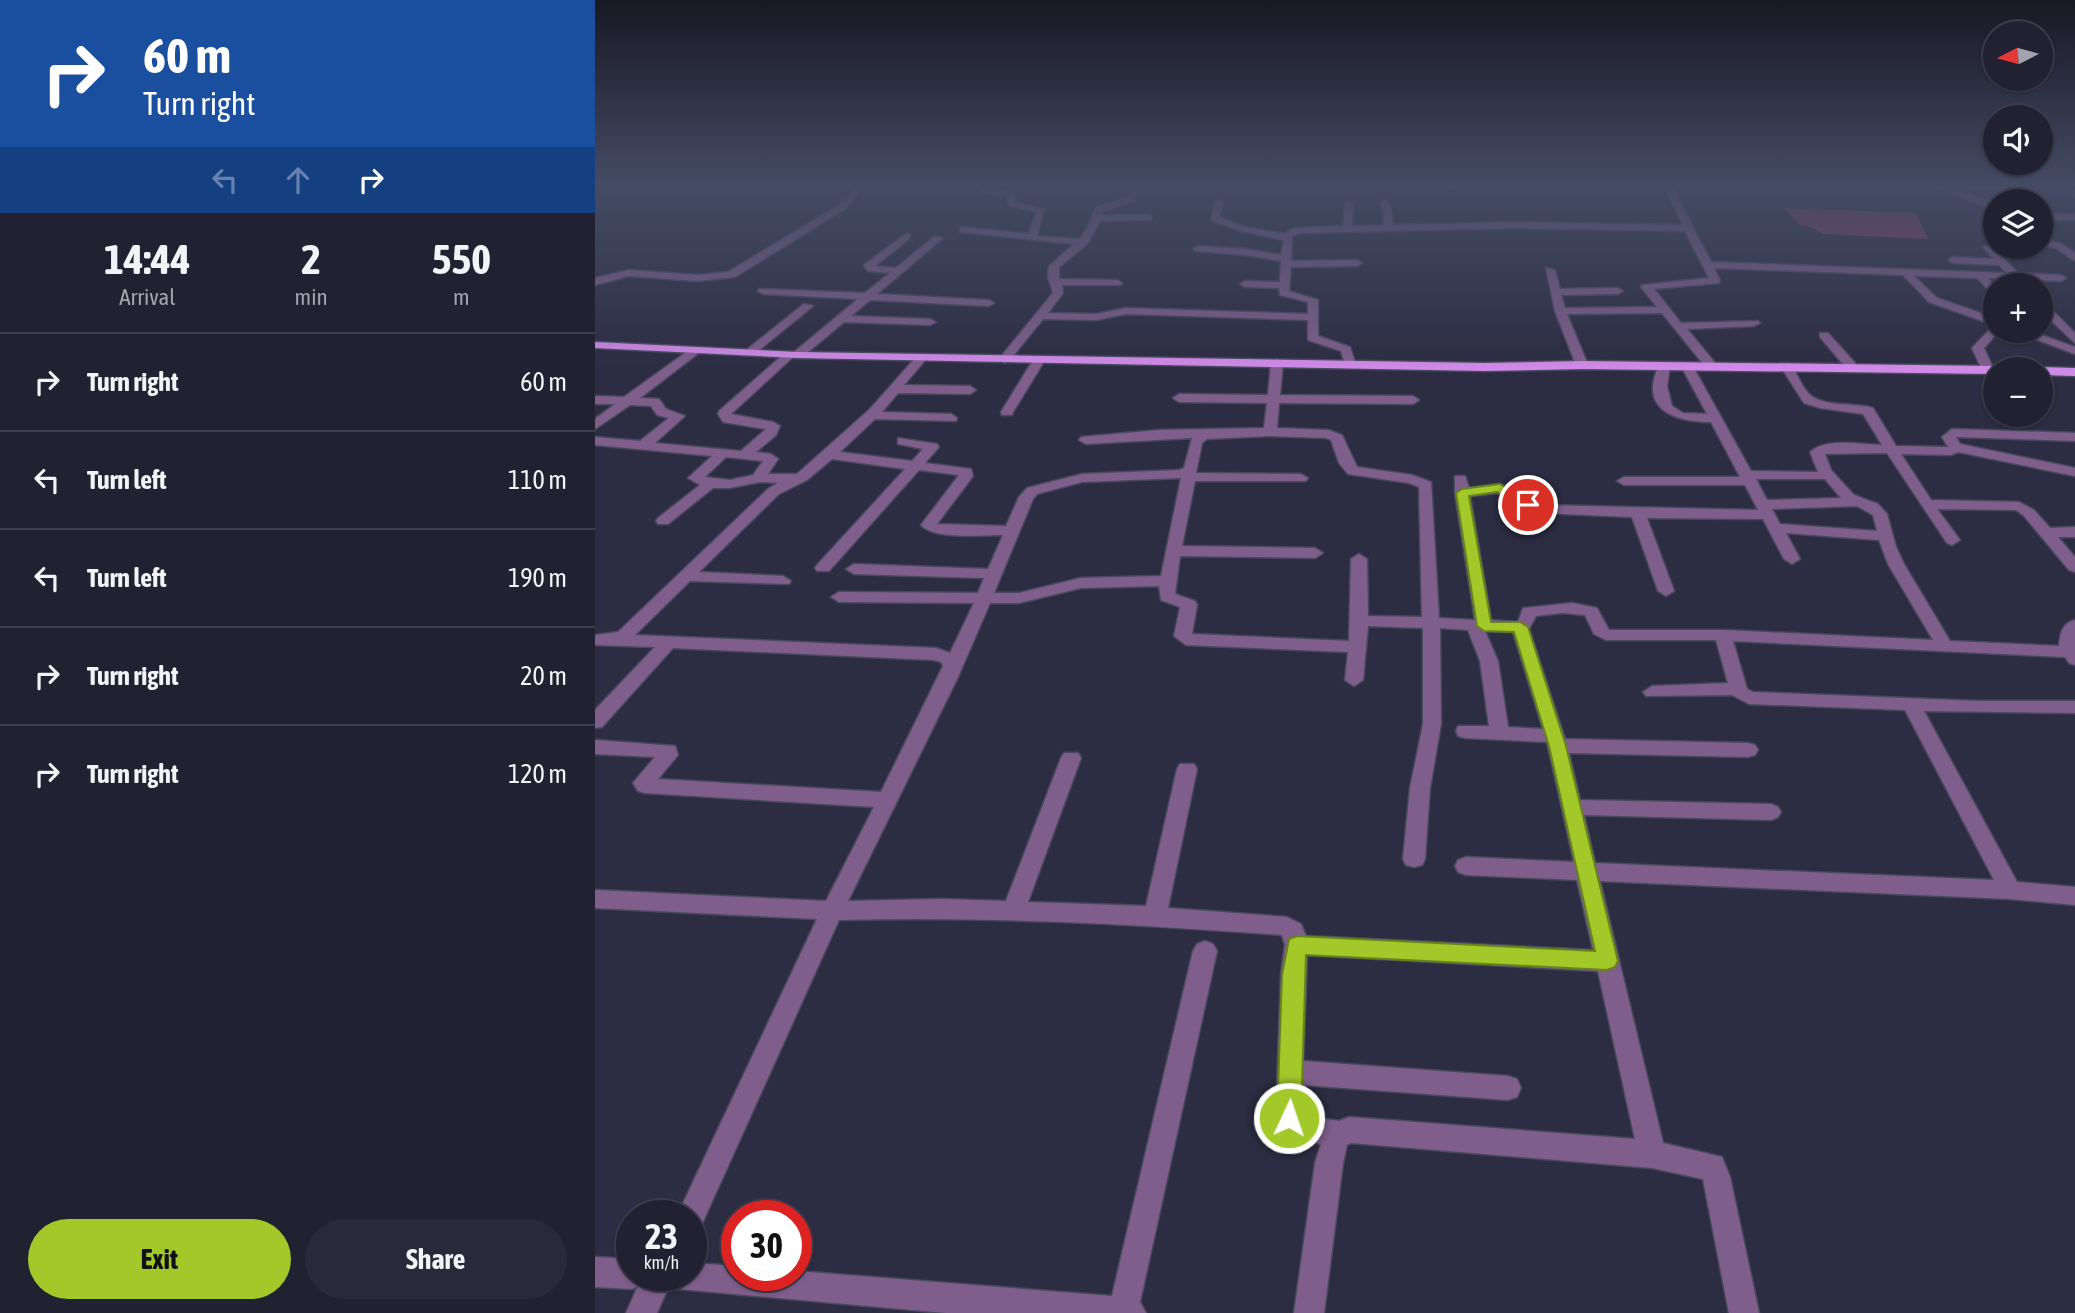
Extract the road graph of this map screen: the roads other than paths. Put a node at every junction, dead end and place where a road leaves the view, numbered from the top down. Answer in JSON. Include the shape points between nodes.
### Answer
{"nodes":[{"id":1,"x":778,"y":246,"type":"edge"},
{"id":2,"x":894,"y":246,"type":"edge"},
{"id":3,"x":928,"y":246,"type":"edge"},
{"id":4,"x":1079,"y":246,"type":"edge"},
{"id":5,"x":1288,"y":246,"type":"edge"},
{"id":6,"x":1697,"y":246,"type":"edge"},
{"id":7,"x":2059,"y":246,"type":"edge"},
{"id":8,"x":1198,"y":249,"type":"dead end"},
{"id":9,"x":2075,"y":257,"type":"edge"},
{"id":10,"x":1999,"y":259,"type":"edge"},
{"id":11,"x":1953,"y":260,"type":"dead end"},
{"id":12,"x":1285,"y":261,"type":"junction"},
{"id":13,"x":2002,"y":262,"type":"junction"},
{"id":14,"x":1357,"y":263,"type":"dead end"},
{"id":15,"x":1706,"y":265,"type":"junction"},
{"id":16,"x":1550,"y":270,"type":"dead end"},
{"id":17,"x":899,"y":271,"type":"junction"},
{"id":18,"x":1905,"y":272,"type":"junction"},
{"id":19,"x":2013,"y":273,"type":"edge"},
{"id":20,"x":1980,"y":275,"type":"junction"},
{"id":21,"x":1983,"y":275,"type":"edge"},
{"id":22,"x":2053,"y":278,"type":"edge"},
{"id":23,"x":2061,"y":278,"type":"dead end"},
{"id":24,"x":1983,"y":279,"type":"edge"},
{"id":25,"x":595,"y":282,"type":"edge"},
{"id":26,"x":1056,"y":282,"type":"junction"},
{"id":27,"x":1117,"y":283,"type":"dead end"},
{"id":28,"x":1245,"y":284,"type":"dead end"},
{"id":29,"x":1285,"y":285,"type":"junction"},
{"id":30,"x":763,"y":291,"type":"dead end"},
{"id":31,"x":1618,"y":291,"type":"dead end"},
{"id":32,"x":1555,"y":292,"type":"junction"},
{"id":33,"x":869,"y":296,"type":"junction"},
{"id":34,"x":989,"y":303,"type":"dead end"},
{"id":35,"x":808,"y":306,"type":"dead end"},
{"id":36,"x":1664,"y":310,"type":"junction"},
{"id":37,"x":1560,"y":311,"type":"junction"},
{"id":38,"x":1039,"y":316,"type":"junction"},
{"id":39,"x":1314,"y":317,"type":"junction"},
{"id":40,"x":1983,"y":317,"type":"edge"},
{"id":41,"x":2053,"y":317,"type":"edge"},
{"id":42,"x":841,"y":319,"type":"junction"},
{"id":43,"x":930,"y":322,"type":"dead end"},
{"id":44,"x":1754,"y":323,"type":"dead end"},
{"id":45,"x":1677,"y":326,"type":"junction"},
{"id":46,"x":1824,"y":335,"type":"dead end"},
{"id":47,"x":2075,"y":340,"type":"edge"},
{"id":48,"x":1983,"y":342,"type":"edge"},
{"id":49,"x":2053,"y":343,"type":"edge"},
{"id":50,"x":595,"y":345,"type":"edge"},
{"id":51,"x":696,"y":350,"type":"junction"},
{"id":52,"x":2075,"y":351,"type":"edge"},
{"id":53,"x":748,"y":353,"type":"junction"},
{"id":54,"x":794,"y":355,"type":"junction"},
{"id":55,"x":1983,"y":357,"type":"edge"},
{"id":56,"x":921,"y":358,"type":"junction"},
{"id":57,"x":1005,"y":359,"type":"junction"},
{"id":58,"x":1039,"y":360,"type":"junction"},
{"id":59,"x":1277,"y":363,"type":"junction"},
{"id":60,"x":1350,"y":365,"type":"junction"},
{"id":61,"x":1582,"y":365,"type":"junction"},
{"id":62,"x":1664,"y":366,"type":"junction"},
{"id":63,"x":1687,"y":366,"type":"junction"},
{"id":64,"x":1712,"y":367,"type":"junction"},
{"id":65,"x":1787,"y":367,"type":"junction"},
{"id":66,"x":1852,"y":367,"type":"junction"},
{"id":67,"x":1983,"y":370,"type":"edge"},
{"id":68,"x":2053,"y":371,"type":"edge"},
{"id":69,"x":2075,"y":372,"type":"edge"},
{"id":70,"x":894,"y":390,"type":"junction"},
{"id":71,"x":969,"y":390,"type":"dead end"},
{"id":72,"x":1179,"y":398,"type":"dead end"},
{"id":73,"x":1274,"y":398,"type":"junction"},
{"id":74,"x":595,"y":400,"type":"edge"},
{"id":75,"x":1413,"y":400,"type":"dead end"},
{"id":76,"x":627,"y":401,"type":"junction"},
{"id":77,"x":1007,"y":412,"type":"dead end"},
{"id":78,"x":871,"y":415,"type":"junction"},
{"id":79,"x":951,"y":418,"type":"dead end"},
{"id":80,"x":1717,"y":418,"type":"junction"},
{"id":81,"x":595,"y":425,"type":"edge"},
{"id":82,"x":1270,"y":432,"type":"junction"},
{"id":83,"x":1203,"y":435,"type":"junction"},
{"id":84,"x":2075,"y":437,"type":"edge"},
{"id":85,"x":1086,"y":440,"type":"dead end"},
{"id":86,"x":595,"y":441,"type":"edge"},
{"id":87,"x":903,"y":441,"type":"dead end"},
{"id":88,"x":644,"y":445,"type":"junction"},
{"id":89,"x":1955,"y":447,"type":"junction"},
{"id":90,"x":1892,"y":449,"type":"junction"},
{"id":91,"x":723,"y":453,"type":"junction"},
{"id":92,"x":744,"y":455,"type":"junction"},
{"id":93,"x":829,"y":455,"type":"junction"},
{"id":94,"x":915,"y":465,"type":"junction"},
{"id":95,"x":1825,"y":471,"type":"junction"},
{"id":96,"x":2075,"y":472,"type":"edge"},
{"id":97,"x":1189,"y":474,"type":"junction"},
{"id":98,"x":760,"y":478,"type":"junction"},
{"id":99,"x":1301,"y":478,"type":"dead end"},
{"id":100,"x":1748,"y":478,"type":"junction"},
{"id":101,"x":796,"y":480,"type":"junction"},
{"id":102,"x":1624,"y":481,"type":"dead end"},
{"id":103,"x":710,"y":484,"type":"junction"},
{"id":104,"x":1855,"y":502,"type":"junction"},
{"id":105,"x":1926,"y":504,"type":"junction"},
{"id":106,"x":1638,"y":514,"type":"junction"},
{"id":107,"x":1768,"y":516,"type":"junction"},
{"id":108,"x":663,"y":521,"type":"dead end"},
{"id":109,"x":1013,"y":531,"type":"junction"},
{"id":110,"x":2075,"y":532,"type":"edge"},
{"id":111,"x":2045,"y":533,"type":"junction"},
{"id":112,"x":1885,"y":536,"type":"junction"},
{"id":113,"x":1952,"y":540,"type":"dead end"},
{"id":114,"x":1173,"y":551,"type":"junction"},
{"id":115,"x":1315,"y":553,"type":"dead end"},
{"id":116,"x":1359,"y":559,"type":"dead end"},
{"id":117,"x":1791,"y":559,"type":"dead end"},
{"id":118,"x":2075,"y":567,"type":"edge"},
{"id":119,"x":823,"y":568,"type":"dead end"},
{"id":120,"x":854,"y":569,"type":"dead end"},
{"id":121,"x":995,"y":574,"type":"junction"},
{"id":122,"x":686,"y":576,"type":"junction"},
{"id":123,"x":783,"y":580,"type":"dead end"},
{"id":124,"x":1167,"y":581,"type":"junction"},
{"id":125,"x":1666,"y":591,"type":"dead end"},
{"id":126,"x":839,"y":597,"type":"dead end"},
{"id":127,"x":984,"y":600,"type":"junction"},
{"id":128,"x":1360,"y":622,"type":"junction"},
{"id":129,"x":1431,"y":623,"type":"junction"},
{"id":130,"x":2075,"y":625,"type":"edge"},
{"id":131,"x":1480,"y":626,"type":"junction"},
{"id":132,"x":1520,"y":627,"type":"junction"},
{"id":133,"x":1723,"y":635,"type":"junction"},
{"id":134,"x":595,"y":640,"type":"edge"},
{"id":135,"x":617,"y":640,"type":"junction"},
{"id":136,"x":669,"y":642,"type":"junction"},
{"id":137,"x":1945,"y":646,"type":"junction"},
{"id":138,"x":1356,"y":647,"type":"junction"},
{"id":139,"x":2073,"y":656,"type":"edge"},
{"id":140,"x":952,"y":666,"type":"junction"},
{"id":141,"x":1354,"y":680,"type":"dead end"},
{"id":142,"x":1738,"y":689,"type":"junction"},
{"id":143,"x":1652,"y":692,"type":"dead end"},
{"id":144,"x":1910,"y":703,"type":"junction"},
{"id":145,"x":2075,"y":707,"type":"edge"},
{"id":146,"x":595,"y":722,"type":"edge"},
{"id":147,"x":1465,"y":730,"type":"dead end"},
{"id":148,"x":1499,"y":733,"type":"junction"},
{"id":149,"x":1556,"y":741,"type":"junction"},
{"id":150,"x":595,"y":747,"type":"edge"},
{"id":151,"x":1748,"y":750,"type":"dead end"},
{"id":152,"x":1071,"y":758,"type":"dead end"},
{"id":153,"x":1187,"y":769,"type":"dead end"},
{"id":154,"x":888,"y":800,"type":"junction"},
{"id":155,"x":1573,"y":807,"type":"junction"},
{"id":156,"x":1771,"y":812,"type":"dead end"},
{"id":157,"x":1414,"y":859,"type":"dead end"},
{"id":158,"x":1466,"y":866,"type":"dead end"},
{"id":159,"x":1588,"y":871,"type":"junction"},
{"id":160,"x":2010,"y":890,"type":"junction"},
{"id":161,"x":2075,"y":897,"type":"edge"},
{"id":162,"x":595,"y":899,"type":"edge"},
{"id":163,"x":832,"y":911,"type":"junction"},
{"id":164,"x":1013,"y":911,"type":"junction"},
{"id":165,"x":1155,"y":916,"type":"junction"},
{"id":166,"x":1297,"y":945,"type":"junction"},
{"id":167,"x":1205,"y":951,"type":"dead end"},
{"id":168,"x":1607,"y":961,"type":"junction"},
{"id":169,"x":1291,"y":1072,"type":"junction"},
{"id":170,"x":1508,"y":1088,"type":"dead end"},
{"id":171,"x":1339,"y":1134,"type":"junction"},
{"id":172,"x":1653,"y":1154,"type":"junction"},
{"id":173,"x":698,"y":1200,"type":"edge"},
{"id":174,"x":595,"y":1272,"type":"edge"},
{"id":175,"x":616,"y":1273,"type":"edge"},
{"id":176,"x":707,"y":1279,"type":"edge"},
{"id":177,"x":652,"y":1291,"type":"edge"},
{"id":178,"x":1123,"y":1312,"type":"edge"},
{"id":179,"x":641,"y":1313,"type":"edge"},
{"id":180,"x":1131,"y":1313,"type":"edge"},
{"id":181,"x":1309,"y":1313,"type":"edge"},
{"id":182,"x":1744,"y":1313,"type":"edge"}],
"edges":[{"from":1,"to":25,"type":"street","via":[[731,275],[622,272]]},
{"from":2,"to":17,"type":"street","via":[[869,266]]},
{"from":3,"to":17,"type":"street"},
{"from":4,"to":26,"type":"street","via":[[1054,266]]},
{"from":5,"to":12,"type":"street"},
{"from":6,"to":15,"type":"street"},
{"from":7,"to":9,"type":"street"},
{"from":8,"to":12,"type":"street","via":[[1246,252]]},
{"from":10,"to":13,"type":"street"},
{"from":11,"to":13,"type":"street"},
{"from":12,"to":14,"type":"street"},
{"from":12,"to":29,"type":"street"},
{"from":13,"to":19,"type":"street"},
{"from":15,"to":18,"type":"street"},
{"from":15,"to":36,"type":"street","via":[[1715,281],[1646,287]]},
{"from":16,"to":32,"type":"street"},
{"from":17,"to":33,"type":"street"},
{"from":18,"to":20,"type":"street"},
{"from":18,"to":40,"type":"street","via":[[1933,300]]},
{"from":20,"to":21,"type":"street"},
{"from":20,"to":24,"type":"street"},
{"from":22,"to":23,"type":"street"},
{"from":26,"to":27,"type":"street"},
{"from":26,"to":38,"type":"street","via":[[1058,293]]},
{"from":28,"to":29,"type":"street"},
{"from":29,"to":39,"type":"street","via":[[1286,295],[1312,300]]},
{"from":30,"to":33,"type":"street"},
{"from":31,"to":32,"type":"street"},
{"from":32,"to":37,"type":"street"},
{"from":33,"to":34,"type":"street"},
{"from":33,"to":42,"type":"street"},
{"from":35,"to":53,"type":"street"},
{"from":36,"to":37,"type":"street"},
{"from":36,"to":45,"type":"street"},
{"from":37,"to":61,"type":"street"},
{"from":38,"to":39,"type":"street","via":[[1096,317],[1126,311]]},
{"from":38,"to":57,"type":"street"},
{"from":39,"to":60,"type":"street","via":[[1312,338],[1346,349]]},
{"from":41,"to":47,"type":"street"},
{"from":42,"to":43,"type":"street"},
{"from":42,"to":54,"type":"street"},
{"from":44,"to":45,"type":"street"},
{"from":45,"to":64,"type":"street"},
{"from":46,"to":66,"type":"street"},
{"from":48,"to":55,"type":"street","via":[[1978,348]]},
{"from":49,"to":52,"type":"street"},
{"from":50,"to":51,"type":"main road"},
{"from":51,"to":53,"type":"main road"},
{"from":51,"to":76,"type":"street"},
{"from":53,"to":54,"type":"main road"},
{"from":54,"to":56,"type":"main road"},
{"from":54,"to":92,"type":"street","via":[[724,414],[727,419],[773,426]]},
{"from":56,"to":57,"type":"main road"},
{"from":56,"to":70,"type":"street"},
{"from":57,"to":58,"type":"main road"},
{"from":58,"to":59,"type":"main road"},
{"from":58,"to":77,"type":"street"},
{"from":59,"to":60,"type":"main road"},
{"from":59,"to":73,"type":"street"},
{"from":60,"to":61,"type":"main road"},
{"from":61,"to":62,"type":"main road"},
{"from":62,"to":63,"type":"main road"},
{"from":62,"to":80,"type":"street","via":[[1660,393],[1671,412]]},
{"from":63,"to":64,"type":"main road"},
{"from":63,"to":80,"type":"street"},
{"from":64,"to":65,"type":"main road"},
{"from":65,"to":66,"type":"main road"},
{"from":65,"to":90,"type":"street","via":[[1808,400],[1868,411]]},
{"from":66,"to":67,"type":"main road"},
{"from":68,"to":69,"type":"main road"},
{"from":70,"to":71,"type":"street"},
{"from":70,"to":78,"type":"street"},
{"from":72,"to":73,"type":"street"},
{"from":73,"to":75,"type":"street"},
{"from":73,"to":82,"type":"street"},
{"from":74,"to":76,"type":"street"},
{"from":76,"to":81,"type":"street"},
{"from":76,"to":88,"type":"street","via":[[655,402],[662,412],[680,416]]},
{"from":78,"to":79,"type":"street"},
{"from":78,"to":93,"type":"street"},
{"from":80,"to":100,"type":"street"},
{"from":82,"to":83,"type":"street"},
{"from":82,"to":129,"type":"street","via":[[1328,434],[1337,439],[1353,471],[1423,481]]},
{"from":83,"to":85,"type":"street","via":[[1168,432]]},
{"from":83,"to":97,"type":"street","via":[[1196,442]]},
{"from":84,"to":89,"type":"street","via":[[1952,433],[1949,437]]},
{"from":86,"to":88,"type":"street"},
{"from":87,"to":94,"type":"street","via":[[932,447]]},
{"from":88,"to":91,"type":"street"},
{"from":89,"to":90,"type":"street","via":[[1946,451]]},
{"from":89,"to":96,"type":"street"},
{"from":90,"to":95,"type":"street","via":[[1820,449],[1817,452]]},
{"from":90,"to":105,"type":"street"},
{"from":91,"to":92,"type":"street"},
{"from":91,"to":103,"type":"street","via":[[695,478]]},
{"from":92,"to":98,"type":"street","via":[[771,459]]},
{"from":93,"to":94,"type":"street"},
{"from":93,"to":101,"type":"street"},
{"from":94,"to":109,"type":"street","via":[[958,468],[967,473],[930,520],[930,528]]},
{"from":94,"to":119,"type":"street"},
{"from":95,"to":100,"type":"street","via":[[1816,477]]},
{"from":95,"to":104,"type":"street"},
{"from":97,"to":99,"type":"street"},
{"from":97,"to":109,"type":"street","via":[[1082,478],[1042,487],[1026,497]]},
{"from":97,"to":114,"type":"street"},
{"from":98,"to":101,"type":"street"},
{"from":98,"to":103,"type":"street"},
{"from":100,"to":102,"type":"street"},
{"from":100,"to":107,"type":"street"},
{"from":101,"to":122,"type":"street","via":[[774,491]]},
{"from":103,"to":108,"type":"street"},
{"from":104,"to":107,"type":"street"},
{"from":104,"to":112,"type":"street","via":[[1877,510]]},
{"from":105,"to":111,"type":"street","via":[[2013,505],[2029,513]]},
{"from":105,"to":113,"type":"street"},
{"from":106,"to":107,"type":"street"},
{"from":106,"to":125,"type":"street"},
{"from":106,"to":131,"type":"street","via":[[1541,509],[1500,488],[1461,486]]},
{"from":107,"to":112,"type":"street"},
{"from":107,"to":117,"type":"street"},
{"from":109,"to":121,"type":"street"},
{"from":110,"to":111,"type":"street"},
{"from":111,"to":118,"type":"street"},
{"from":112,"to":137,"type":"street","via":[[1903,578]]},
{"from":114,"to":115,"type":"street"},
{"from":114,"to":124,"type":"street"},
{"from":116,"to":128,"type":"street"},
{"from":120,"to":121,"type":"street"},
{"from":121,"to":127,"type":"street"},
{"from":122,"to":123,"type":"street"},
{"from":122,"to":135,"type":"street"},
{"from":124,"to":127,"type":"street","via":[[1081,583],[1035,596]]},
{"from":124,"to":138,"type":"street","via":[[1167,597],[1189,605],[1183,632],[1187,639]]},
{"from":126,"to":127,"type":"street"},
{"from":127,"to":140,"type":"street"},
{"from":128,"to":129,"type":"street"},
{"from":128,"to":138,"type":"street"},
{"from":129,"to":131,"type":"street"},
{"from":129,"to":157,"type":"street","via":[[1431,724]]},
{"from":130,"to":139,"type":"street","via":[[2067,645]]},
{"from":131,"to":132,"type":"street"},
{"from":131,"to":148,"type":"street"},
{"from":132,"to":133,"type":"street","via":[[1533,610],[1585,608],[1606,635]]},
{"from":132,"to":149,"type":"street"},
{"from":133,"to":137,"type":"street"},
{"from":133,"to":142,"type":"street"},
{"from":134,"to":135,"type":"street"},
{"from":135,"to":136,"type":"street"},
{"from":136,"to":140,"type":"street","via":[[936,654],[948,658]]},
{"from":136,"to":146,"type":"street"},
{"from":137,"to":139,"type":"street"},
{"from":138,"to":141,"type":"street"},
{"from":140,"to":154,"type":"street"},
{"from":142,"to":143,"type":"street"},
{"from":142,"to":144,"type":"street","via":[[1749,698]]},
{"from":144,"to":145,"type":"street"},
{"from":144,"to":160,"type":"street"},
{"from":147,"to":148,"type":"street"},
{"from":148,"to":149,"type":"street"},
{"from":149,"to":151,"type":"street"},
{"from":149,"to":155,"type":"street"},
{"from":150,"to":154,"type":"street","via":[[668,751],[645,786]]},
{"from":152,"to":164,"type":"street"},
{"from":153,"to":165,"type":"street"},
{"from":154,"to":163,"type":"street"},
{"from":155,"to":156,"type":"street"},
{"from":155,"to":159,"type":"street"},
{"from":158,"to":159,"type":"street"},
{"from":159,"to":160,"type":"street"},
{"from":159,"to":168,"type":"street"},
{"from":160,"to":161,"type":"street"},
{"from":162,"to":163,"type":"street"},
{"from":163,"to":164,"type":"street"},
{"from":163,"to":173,"type":"street"},
{"from":164,"to":165,"type":"street"},
{"from":165,"to":166,"type":"street","via":[[1287,926]]},
{"from":166,"to":168,"type":"street"},
{"from":166,"to":169,"type":"street"},
{"from":167,"to":178,"type":"street"},
{"from":168,"to":172,"type":"street"},
{"from":169,"to":170,"type":"street"},
{"from":169,"to":171,"type":"street","via":[[1289,1118],[1294,1127]]},
{"from":171,"to":172,"type":"street","via":[[1349,1130]]},
{"from":171,"to":181,"type":"street","via":[[1329,1163]]},
{"from":172,"to":182,"type":"street","via":[[1711,1167],[1717,1177]]},
{"from":174,"to":175,"type":"street"},
{"from":176,"to":178,"type":"street"},
{"from":177,"to":179,"type":"street"},
{"from":178,"to":180,"type":"street"}]}
